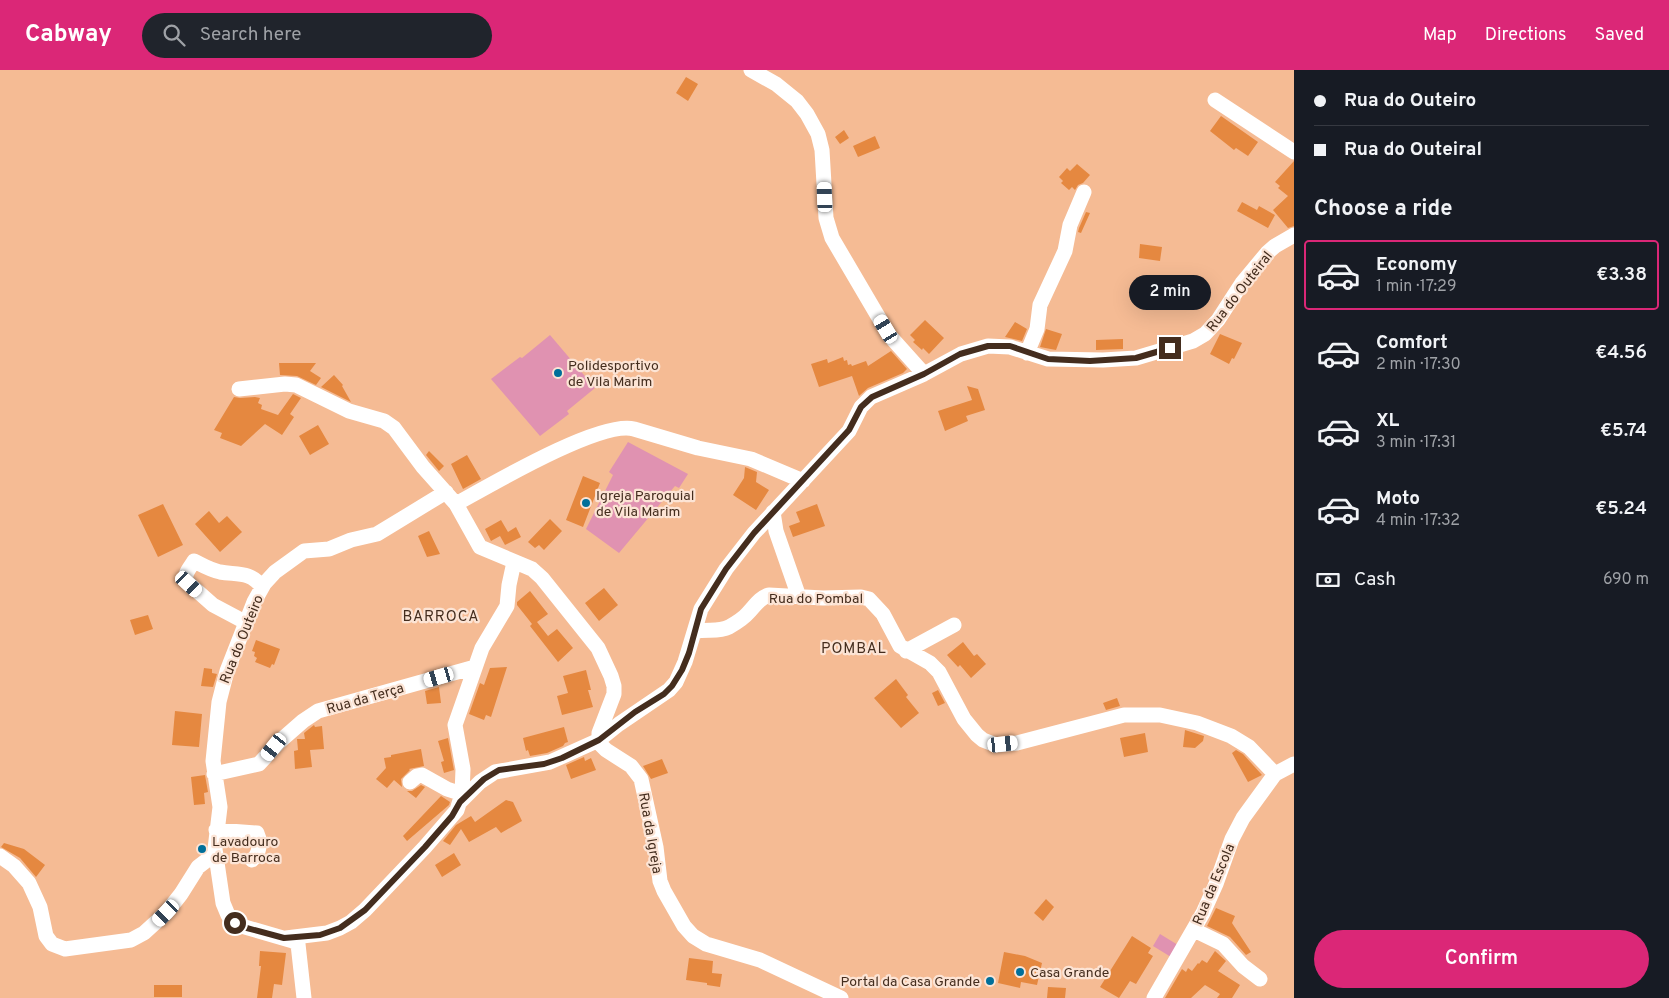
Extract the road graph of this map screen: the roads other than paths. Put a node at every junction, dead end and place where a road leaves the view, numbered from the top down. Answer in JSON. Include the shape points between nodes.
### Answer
{"nodes":[{"id":1,"x":751,"y":70,"type":"edge"},
{"id":2,"x":1216,"y":100,"type":"dead end"},
{"id":3,"x":1294,"y":152,"type":"edge"},
{"id":4,"x":1084,"y":192,"type":"dead end"},
{"id":5,"x":1294,"y":235,"type":"edge"},
{"id":6,"x":1027,"y":353,"type":"junction"},
{"id":7,"x":924,"y":374,"type":"junction"},
{"id":8,"x":239,"y":388,"type":"dead end"},
{"id":9,"x":802,"y":481,"type":"junction"},
{"id":10,"x":446,"y":492,"type":"junction"},
{"id":11,"x":456,"y":504,"type":"junction"},
{"id":12,"x":773,"y":512,"type":"junction"},
{"id":13,"x":514,"y":562,"type":"junction"},
{"id":14,"x":262,"y":587,"type":"junction"},
{"id":15,"x":799,"y":597,"type":"junction"},
{"id":16,"x":245,"y":622,"type":"junction"},
{"id":17,"x":954,"y":625,"type":"dead end"},
{"id":18,"x":694,"y":632,"type":"junction"},
{"id":19,"x":906,"y":651,"type":"junction"},
{"id":20,"x":474,"y":667,"type":"junction"},
{"id":21,"x":599,"y":740,"type":"junction"},
{"id":22,"x":1294,"y":764,"type":"edge"},
{"id":23,"x":214,"y":774,"type":"junction"},
{"id":24,"x":1276,"y":774,"type":"junction"},
{"id":25,"x":410,"y":782,"type":"dead end"},
{"id":26,"x":461,"y":798,"type":"junction"},
{"id":27,"x":216,"y":830,"type":"junction"},
{"id":28,"x":215,"y":854,"type":"junction"},
{"id":29,"x":0,"y":856,"type":"edge"},
{"id":30,"x":252,"y":860,"type":"dead end"},
{"id":31,"x":1194,"y":930,"type":"junction"},
{"id":32,"x":284,"y":938,"type":"junction"},
{"id":33,"x":1260,"y":979,"type":"dead end"},
{"id":34,"x":304,"y":998,"type":"edge"},
{"id":35,"x":840,"y":998,"type":"edge"},
{"id":36,"x":1154,"y":998,"type":"edge"}],
"edges":[{"from":1,"to":7,"type":"street","via":[[776,84],[807,114],[822,150],[826,218],[832,238],[890,334]]},
{"from":2,"to":3,"type":"street"},
{"from":4,"to":6,"type":"street","via":[[1070,225],[1065,251],[1040,305],[1037,329]]},
{"from":5,"to":6,"type":"street","name":"Rua do Outeiral","via":[[1267,253],[1218,320],[1197,339],[1125,359],[1054,360]]},
{"from":6,"to":7,"type":"street","name":"Rua do Outeiral","via":[[1010,346],[988,346],[960,354]]},
{"from":7,"to":9,"type":"street","name":"Rua do Outeiral","via":[[868,399],[849,430]]},
{"from":8,"to":10,"type":"street","via":[[296,385],[349,410],[384,420]]},
{"from":9,"to":11,"type":"street","via":[[751,459],[622,427],[536,460]]},
{"from":9,"to":12,"type":"street","name":"Rua do Outeiral"},
{"from":10,"to":11,"type":"street"},
{"from":10,"to":14,"type":"street","name":"Rua do Outeiro","via":[[377,534],[329,549],[304,551],[275,572]]},
{"from":11,"to":13,"type":"street","via":[[480,547]]},
{"from":12,"to":15,"type":"street","via":[[776,531]]},
{"from":12,"to":18,"type":"street","name":"Rua do Outeiral","via":[[715,586],[701,609]]},
{"from":13,"to":20,"type":"street","via":[[506,606]]},
{"from":13,"to":21,"type":"street","via":[[542,578],[604,658],[614,690]]},
{"from":14,"to":16,"type":"street","name":"Rua do Outeiro"},
{"from":14,"to":16,"type":"street","via":[[247,575],[216,571],[194,561],[186,573],[187,582],[207,600]]},
{"from":15,"to":18,"type":"street","name":"Rua do Pombal","via":[[766,596],[730,626],[718,631]]},
{"from":15,"to":19,"type":"street","name":"Rua do Pombal","via":[[869,599],[883,614],[897,643]]},
{"from":16,"to":23,"type":"street","name":"Rua do Outeiro","via":[[220,696]]},
{"from":17,"to":19,"type":"street"},
{"from":18,"to":21,"type":"street","via":[[686,662],[672,686]]},
{"from":19,"to":24,"type":"street","name":"Rua do Pombal","via":[[935,668],[964,719],[977,735],[989,743],[1017,743],[1124,715],[1160,715],[1197,722],[1231,736],[1249,747]]},
{"from":20,"to":23,"type":"street","name":"Rua da Terça","via":[[318,711],[303,721],[259,764]]},
{"from":20,"to":26,"type":"street","via":[[455,728],[463,764]]},
{"from":21,"to":26,"type":"street","via":[[550,762],[494,772]]},
{"from":21,"to":35,"type":"street","name":"Rua da Igreja","via":[[603,748],[631,766],[641,778],[661,886],[688,931],[706,944],[760,960]]},
{"from":22,"to":24,"type":"street"},
{"from":23,"to":27,"type":"street","name":"Rua do Outeiro","via":[[220,803]]},
{"from":24,"to":31,"type":"street","name":"Rua da Escola","via":[[1237,829]]},
{"from":25,"to":26,"type":"street","via":[[422,775]]},
{"from":26,"to":32,"type":"street","via":[[452,816],[425,847],[351,922],[327,933]]},
{"from":27,"to":28,"type":"street","name":"Rua do Outeiro"},
{"from":27,"to":30,"type":"street","via":[[258,833],[258,853]]},
{"from":28,"to":29,"type":"street","via":[[198,867],[174,903],[140,936],[65,949],[48,940],[40,906],[29,883]]},
{"from":28,"to":32,"type":"street","name":"Rua do Outeiro","via":[[222,902],[232,920],[243,927]]},
{"from":31,"to":33,"type":"street","via":[[1223,944]]},
{"from":31,"to":36,"type":"street","name":"Rua da Escola"},
{"from":32,"to":34,"type":"street","name":"Rua do Outeiro","via":[[296,942],[299,947]]}]}
